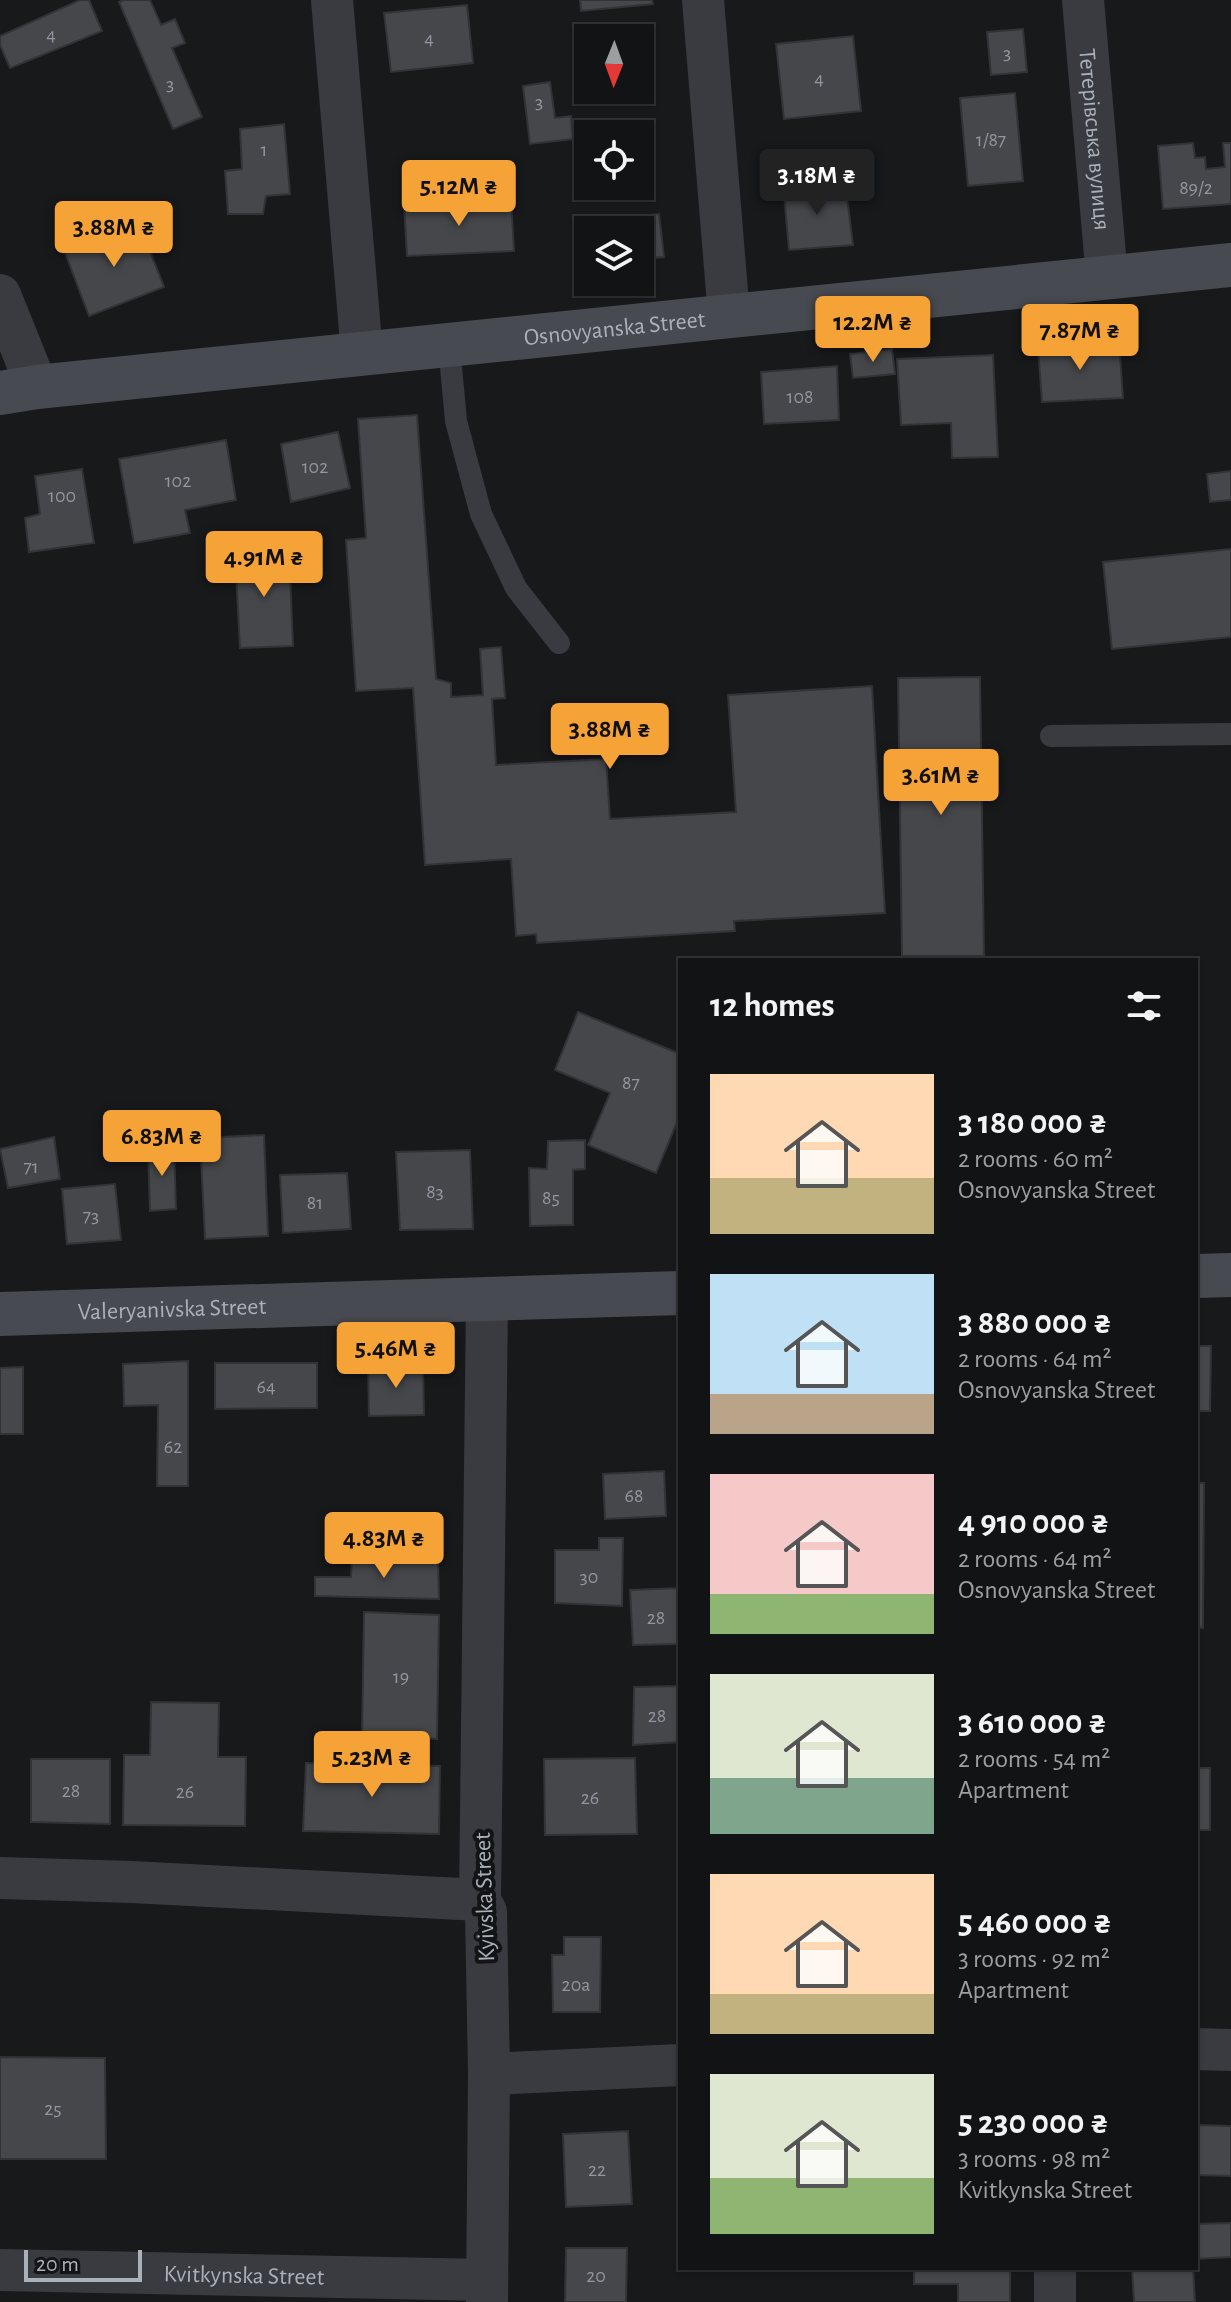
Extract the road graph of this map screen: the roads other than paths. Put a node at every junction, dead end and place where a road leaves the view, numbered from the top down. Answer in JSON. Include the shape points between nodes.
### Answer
{"nodes":[{"id":1,"x":332,"y":0,"type":"edge"},
{"id":2,"x":703,"y":0,"type":"edge"},
{"id":3,"x":1083,"y":0,"type":"edge"},
{"id":4,"x":1231,"y":265,"type":"edge"},
{"id":5,"x":1107,"y":278,"type":"junction"},
{"id":6,"x":0,"y":295,"type":"edge"},
{"id":7,"x":729,"y":316,"type":"junction"},
{"id":8,"x":449,"y":345,"type":"junction"},
{"id":9,"x":362,"y":354,"type":"junction"},
{"id":10,"x":19,"y":390,"type":"edge"},
{"id":11,"x":559,"y":643,"type":"dead end"},
{"id":12,"x":1231,"y":734,"type":"edge"},
{"id":13,"x":1051,"y":736,"type":"dead end"},
{"id":14,"x":1231,"y":1275,"type":"edge"},
{"id":15,"x":1198,"y":1276,"type":"edge"},
{"id":16,"x":678,"y":1293,"type":"edge"},
{"id":17,"x":487,"y":1299,"type":"junction"},
{"id":18,"x":0,"y":1314,"type":"edge"},
{"id":19,"x":0,"y":1878,"type":"edge"},
{"id":20,"x":480,"y":1900,"type":"junction"},
{"id":21,"x":1198,"y":2049,"type":"edge"},
{"id":22,"x":1231,"y":2050,"type":"edge"},
{"id":23,"x":678,"y":2065,"type":"edge"},
{"id":24,"x":489,"y":2074,"type":"junction"},
{"id":25,"x":0,"y":2270,"type":"edge"},
{"id":26,"x":1055,"y":2270,"type":"edge"},
{"id":27,"x":487,"y":2291,"type":"edge"},
{"id":28,"x":1055,"y":2302,"type":"edge"}],
"edges":[{"from":1,"to":9,"type":"street"},
{"from":2,"to":7,"type":"street"},
{"from":3,"to":5,"type":"street","name":"Тетерівська вулиця"},
{"from":4,"to":5,"type":"street","name":"Osnovyanska Street"},
{"from":5,"to":7,"type":"street","name":"Osnovyanska Street"},
{"from":6,"to":10,"type":"street"},
{"from":7,"to":8,"type":"street","name":"Osnovyanska Street"},
{"from":8,"to":9,"type":"street","name":"Osnovyanska Street"},
{"from":8,"to":11,"type":"lane","via":[[456,421],[481,514],[516,588]]},
{"from":9,"to":10,"type":"street","name":"Osnovyanska Street"},
{"from":12,"to":13,"type":"lane"},
{"from":14,"to":15,"type":"street"},
{"from":16,"to":17,"type":"street","name":"Valeryanivska Street"},
{"from":17,"to":18,"type":"street","name":"Valeryanivska Street"},
{"from":17,"to":20,"type":"street","name":"Kyivska Street"},
{"from":19,"to":20,"type":"street"},
{"from":20,"to":24,"type":"street","name":"Kyivska Street","via":[[486,1912]]},
{"from":21,"to":22,"type":"street"},
{"from":23,"to":24,"type":"street"},
{"from":24,"to":27,"type":"street","name":"Kyivska Street"},
{"from":25,"to":27,"type":"street","name":"Kvitkynska Street"},
{"from":26,"to":28,"type":"street"}]}
